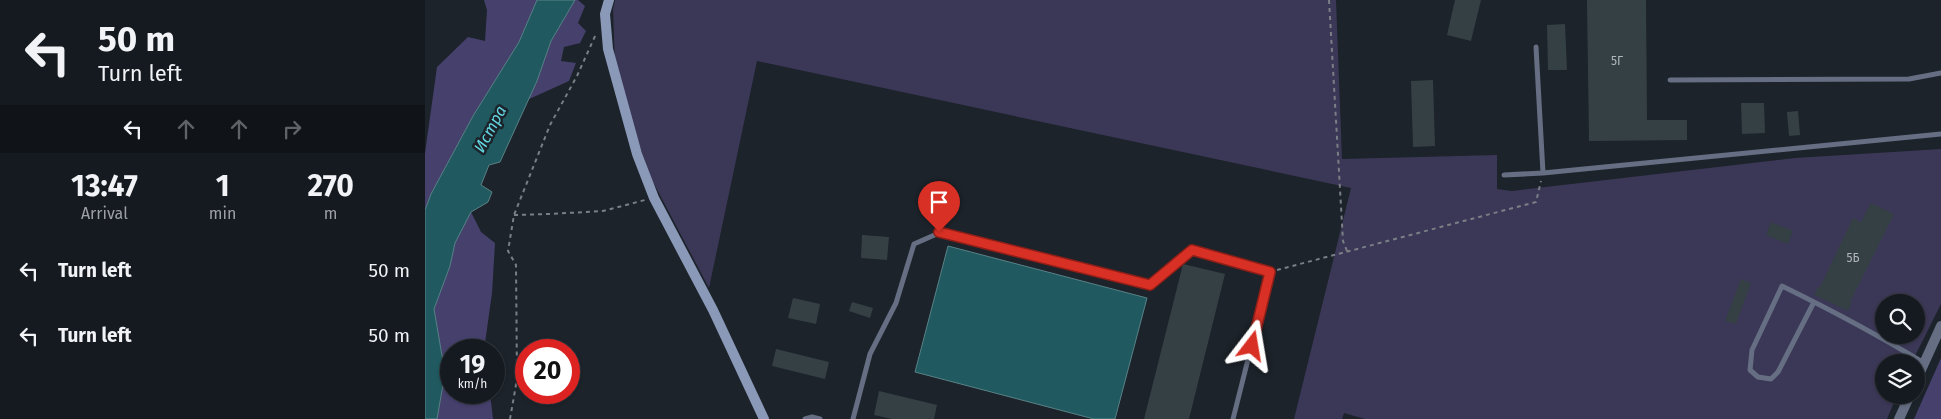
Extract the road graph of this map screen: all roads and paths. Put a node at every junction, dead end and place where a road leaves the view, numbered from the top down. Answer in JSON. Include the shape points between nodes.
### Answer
{"nodes":[{"id":1,"x":609,"y":0,"type":"edge"},
{"id":2,"x":1329,"y":0,"type":"edge"},
{"id":3,"x":597,"y":32,"type":"dead end"},
{"id":4,"x":1536,"y":48,"type":"dead end"},
{"id":5,"x":1941,"y":73,"type":"edge"},
{"id":6,"x":1670,"y":80,"type":"dead end"},
{"id":7,"x":1941,"y":134,"type":"edge"},
{"id":8,"x":1543,"y":173,"type":"junction"},
{"id":9,"x":1504,"y":175,"type":"dead end"},
{"id":10,"x":654,"y":198,"type":"junction"},
{"id":11,"x":514,"y":215,"type":"junction"},
{"id":12,"x":1347,"y":251,"type":"junction"},
{"id":13,"x":1270,"y":272,"type":"junction"},
{"id":14,"x":1814,"y":302,"type":"junction"},
{"id":15,"x":1941,"y":326,"type":"edge"},
{"id":16,"x":1909,"y":354,"type":"edge"},
{"id":17,"x":1925,"y":361,"type":"edge"},
{"id":18,"x":1906,"y":404,"type":"edge"},
{"id":19,"x":510,"y":419,"type":"edge"},
{"id":20,"x":764,"y":419,"type":"edge"},
{"id":21,"x":805,"y":419,"type":"edge"},
{"id":22,"x":820,"y":419,"type":"edge"},
{"id":23,"x":853,"y":419,"type":"edge"},
{"id":24,"x":1233,"y":419,"type":"edge"},
{"id":25,"x":1899,"y":419,"type":"edge"}],
"edges":[{"from":1,"to":10,"type":"street","via":[[605,14],[607,49],[637,154]]},
{"from":2,"to":12,"type":"path","via":[[1343,241]]},
{"from":3,"to":11,"type":"path","via":[[550,125]]},
{"from":4,"to":8,"type":"lane"},
{"from":5,"to":6,"type":"lane","via":[[1909,78]]},
{"from":7,"to":8,"type":"lane"},
{"from":8,"to":9,"type":"lane"},
{"from":8,"to":12,"type":"path","via":[[1536,202]]},
{"from":10,"to":11,"type":"path","via":[[603,211]]},
{"from":10,"to":20,"type":"street","via":[[713,310]]},
{"from":11,"to":19,"type":"path","via":[[509,251],[516,265],[517,379]]},
{"from":12,"to":13,"type":"path"},
{"from":13,"to":23,"type":"lane","via":[[1192,250],[1150,285],[939,232],[914,244],[896,303],[870,354]]},
{"from":13,"to":24,"type":"lane"},
{"from":14,"to":14,"type":"lane","via":[[1782,286],[1751,350],[1750,370],[1758,377],[1771,379],[1778,372]]},
{"from":14,"to":16,"type":"lane"},
{"from":15,"to":17,"type":"street"},
{"from":18,"to":25,"type":"street"},
{"from":21,"to":22,"type":"lane"}]}
